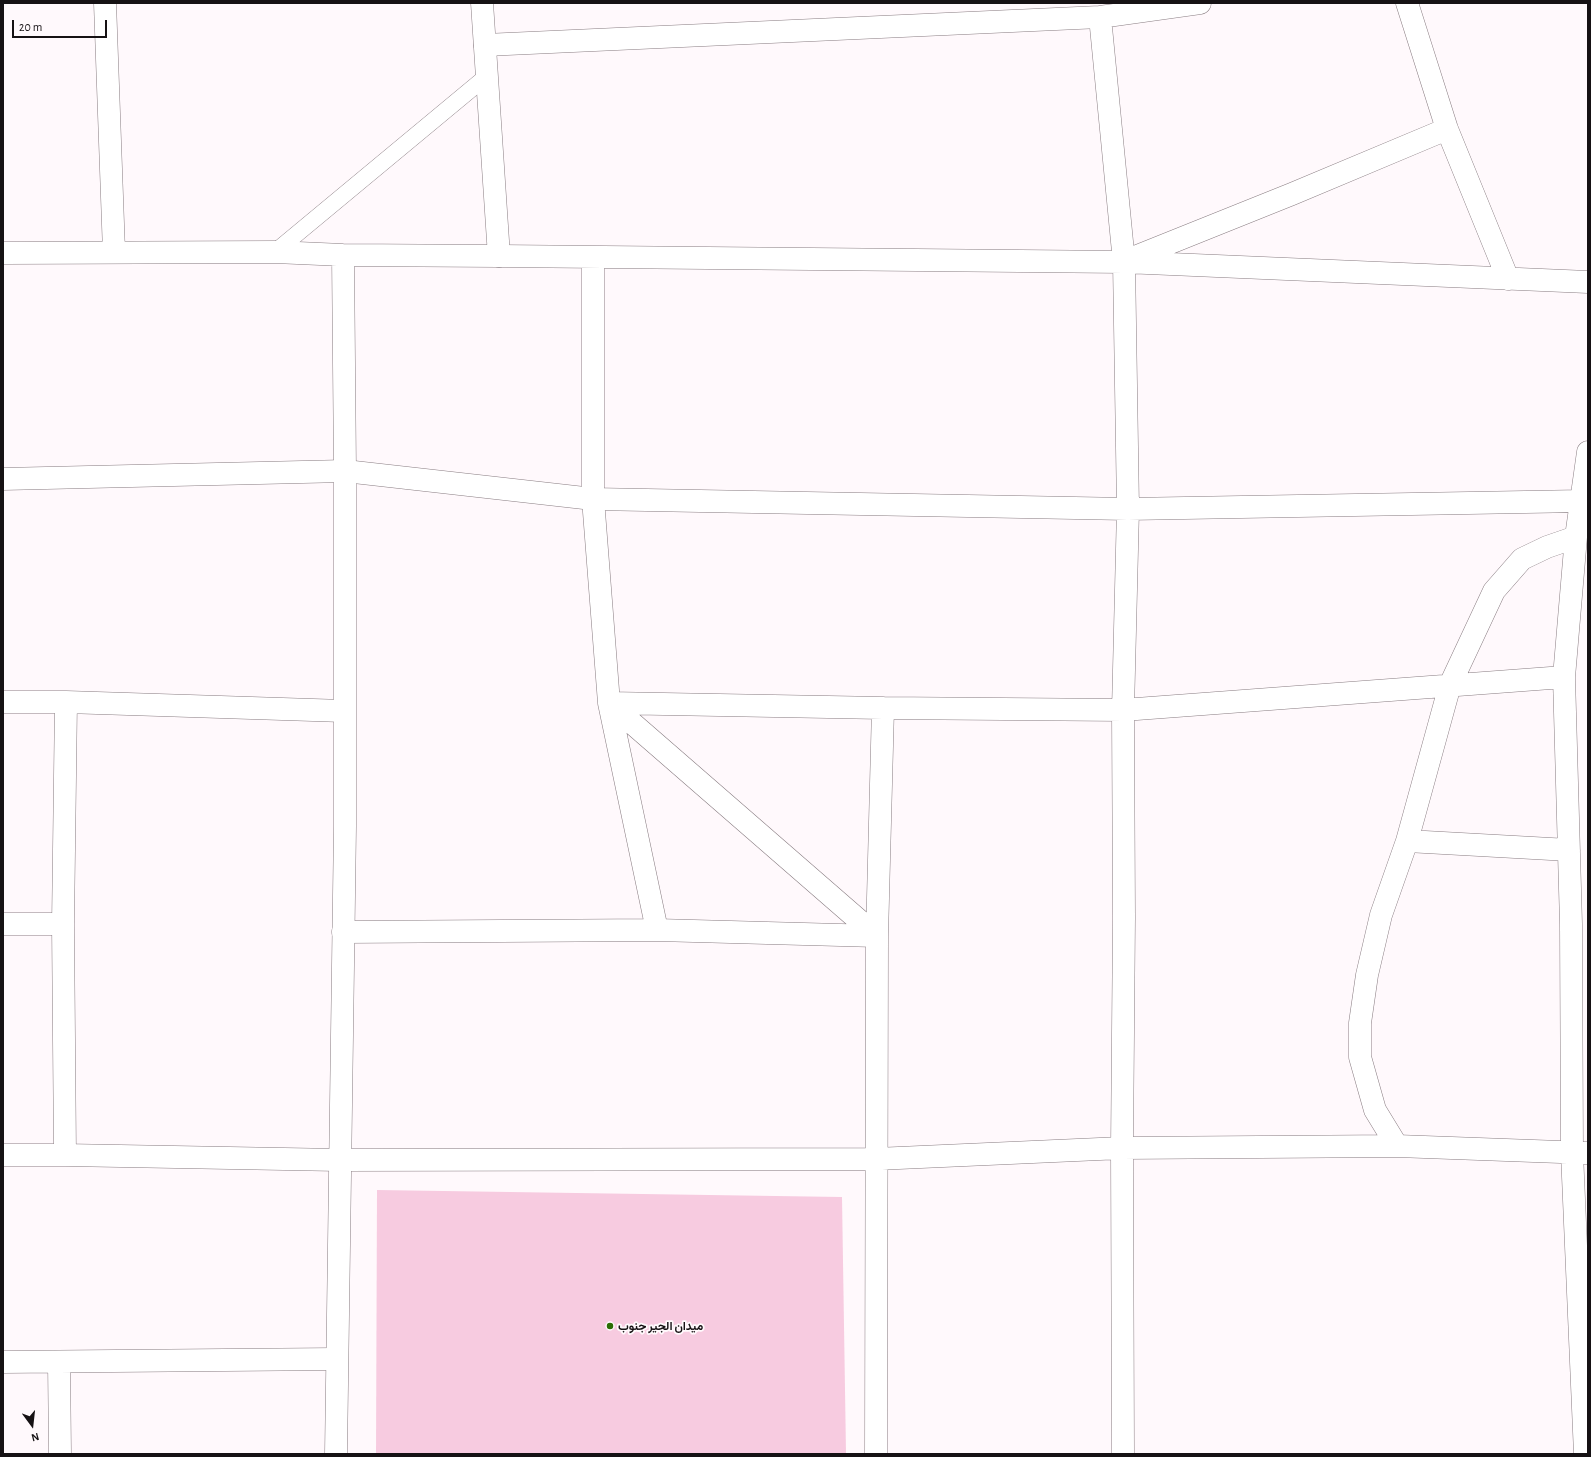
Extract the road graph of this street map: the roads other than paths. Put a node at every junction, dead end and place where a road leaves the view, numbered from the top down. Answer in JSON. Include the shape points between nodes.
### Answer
{"nodes":[{"id":1,"x":105,"y":3,"type":"edge"},
{"id":2,"x":482,"y":3,"type":"edge"},
{"id":3,"x":1200,"y":3,"type":"edge"},
{"id":4,"x":1407,"y":3,"type":"edge"},
{"id":5,"x":1100,"y":17,"type":"junction"},
{"id":6,"x":485,"y":45,"type":"junction"},
{"id":7,"x":487,"y":76,"type":"junction"},
{"id":8,"x":1447,"y":129,"type":"junction"},
{"id":9,"x":114,"y":252,"type":"junction"},
{"id":10,"x":275,"y":252,"type":"junction"},
{"id":11,"x":3,"y":253,"type":"edge"},
{"id":12,"x":343,"y":255,"type":"junction"},
{"id":13,"x":499,"y":256,"type":"junction"},
{"id":14,"x":593,"y":257,"type":"junction"},
{"id":15,"x":1124,"y":262,"type":"junction"},
{"id":16,"x":1508,"y":279,"type":"junction"},
{"id":17,"x":1588,"y":282,"type":"edge"},
{"id":18,"x":1588,"y":452,"type":"edge"},
{"id":19,"x":345,"y":471,"type":"junction"},
{"id":20,"x":3,"y":479,"type":"edge"},
{"id":21,"x":593,"y":499,"type":"junction"},
{"id":22,"x":1585,"y":502,"type":"edge"},
{"id":23,"x":1128,"y":509,"type":"junction"},
{"id":24,"x":1576,"y":537,"type":"junction"},
{"id":25,"x":1564,"y":677,"type":"junction"},
{"id":26,"x":1450,"y":685,"type":"junction"},
{"id":27,"x":3,"y":702,"type":"edge"},
{"id":28,"x":66,"y":702,"type":"junction"},
{"id":29,"x":609,"y":702,"type":"junction"},
{"id":30,"x":883,"y":708,"type":"junction"},
{"id":31,"x":1123,"y":710,"type":"junction"},
{"id":32,"x":344,"y":711,"type":"junction"},
{"id":33,"x":1407,"y":840,"type":"junction"},
{"id":34,"x":1569,"y":850,"type":"junction"},
{"id":35,"x":3,"y":924,"type":"edge"},
{"id":36,"x":63,"y":924,"type":"junction"},
{"id":37,"x":1580,"y":924,"type":"edge"},
{"id":38,"x":657,"y":930,"type":"junction"},
{"id":39,"x":342,"y":932,"type":"junction"},
{"id":40,"x":877,"y":936,"type":"junction"},
{"id":41,"x":1397,"y":1146,"type":"junction"},
{"id":42,"x":1122,"y":1148,"type":"junction"},
{"id":43,"x":1580,"y":1153,"type":"edge"},
{"id":44,"x":3,"y":1155,"type":"edge"},
{"id":45,"x":65,"y":1155,"type":"junction"},
{"id":46,"x":876,"y":1158,"type":"junction"},
{"id":47,"x":340,"y":1160,"type":"junction"},
{"id":48,"x":336,"y":1359,"type":"junction"},
{"id":49,"x":3,"y":1362,"type":"edge"},
{"id":50,"x":59,"y":1362,"type":"junction"},
{"id":51,"x":60,"y":1454,"type":"edge"},
{"id":52,"x":336,"y":1454,"type":"edge"},
{"id":53,"x":876,"y":1454,"type":"edge"},
{"id":54,"x":1123,"y":1454,"type":"edge"},
{"id":55,"x":1585,"y":1454,"type":"edge"}],
"edges":[{"from":1,"to":9,"type":"street"},
{"from":2,"to":6,"type":"street"},
{"from":3,"to":5,"type":"street"},
{"from":4,"to":8,"type":"street"},
{"from":5,"to":6,"type":"street"},
{"from":5,"to":15,"type":"street"},
{"from":6,"to":7,"type":"street"},
{"from":7,"to":10,"type":"lane"},
{"from":7,"to":13,"type":"street"},
{"from":8,"to":15,"type":"street"},
{"from":8,"to":16,"type":"street"},
{"from":9,"to":10,"type":"street"},
{"from":9,"to":11,"type":"street"},
{"from":10,"to":12,"type":"street"},
{"from":12,"to":13,"type":"street"},
{"from":12,"to":19,"type":"street"},
{"from":13,"to":14,"type":"street"},
{"from":14,"to":15,"type":"street"},
{"from":14,"to":21,"type":"street"},
{"from":15,"to":16,"type":"street"},
{"from":15,"to":23,"type":"street"},
{"from":16,"to":17,"type":"street"},
{"from":18,"to":22,"type":"street"},
{"from":19,"to":20,"type":"street"},
{"from":19,"to":21,"type":"street"},
{"from":19,"to":32,"type":"street"},
{"from":21,"to":23,"type":"street"},
{"from":21,"to":29,"type":"street"},
{"from":22,"to":23,"type":"street"},
{"from":22,"to":24,"type":"street"},
{"from":23,"to":31,"type":"street"},
{"from":24,"to":25,"type":"street"},
{"from":24,"to":26,"type":"street","via":[[1522,559],[1494,591]]},
{"from":25,"to":26,"type":"street"},
{"from":25,"to":34,"type":"street"},
{"from":26,"to":31,"type":"street"},
{"from":26,"to":33,"type":"street"},
{"from":27,"to":28,"type":"street"},
{"from":28,"to":32,"type":"street"},
{"from":28,"to":36,"type":"street"},
{"from":29,"to":30,"type":"street"},
{"from":29,"to":38,"type":"street"},
{"from":29,"to":40,"type":"street"},
{"from":30,"to":31,"type":"street"},
{"from":30,"to":40,"type":"street"},
{"from":31,"to":42,"type":"street"},
{"from":32,"to":39,"type":"street","via":[[345,826]]},
{"from":33,"to":34,"type":"street"},
{"from":33,"to":41,"type":"street","via":[[1381,915],[1367,975],[1360,1023],[1360,1057],[1375,1110]]},
{"from":34,"to":37,"type":"street"},
{"from":35,"to":36,"type":"street"},
{"from":36,"to":45,"type":"street"},
{"from":37,"to":43,"type":"street"},
{"from":38,"to":39,"type":"street"},
{"from":38,"to":40,"type":"street"},
{"from":39,"to":47,"type":"street"},
{"from":40,"to":46,"type":"street"},
{"from":41,"to":42,"type":"street"},
{"from":41,"to":43,"type":"street"},
{"from":42,"to":46,"type":"street"},
{"from":42,"to":54,"type":"street"},
{"from":43,"to":55,"type":"street"},
{"from":44,"to":45,"type":"street"},
{"from":45,"to":47,"type":"street"},
{"from":46,"to":47,"type":"street"},
{"from":46,"to":53,"type":"street"},
{"from":47,"to":48,"type":"street"},
{"from":48,"to":50,"type":"street"},
{"from":48,"to":52,"type":"street"},
{"from":49,"to":50,"type":"street"},
{"from":50,"to":51,"type":"street"}]}
